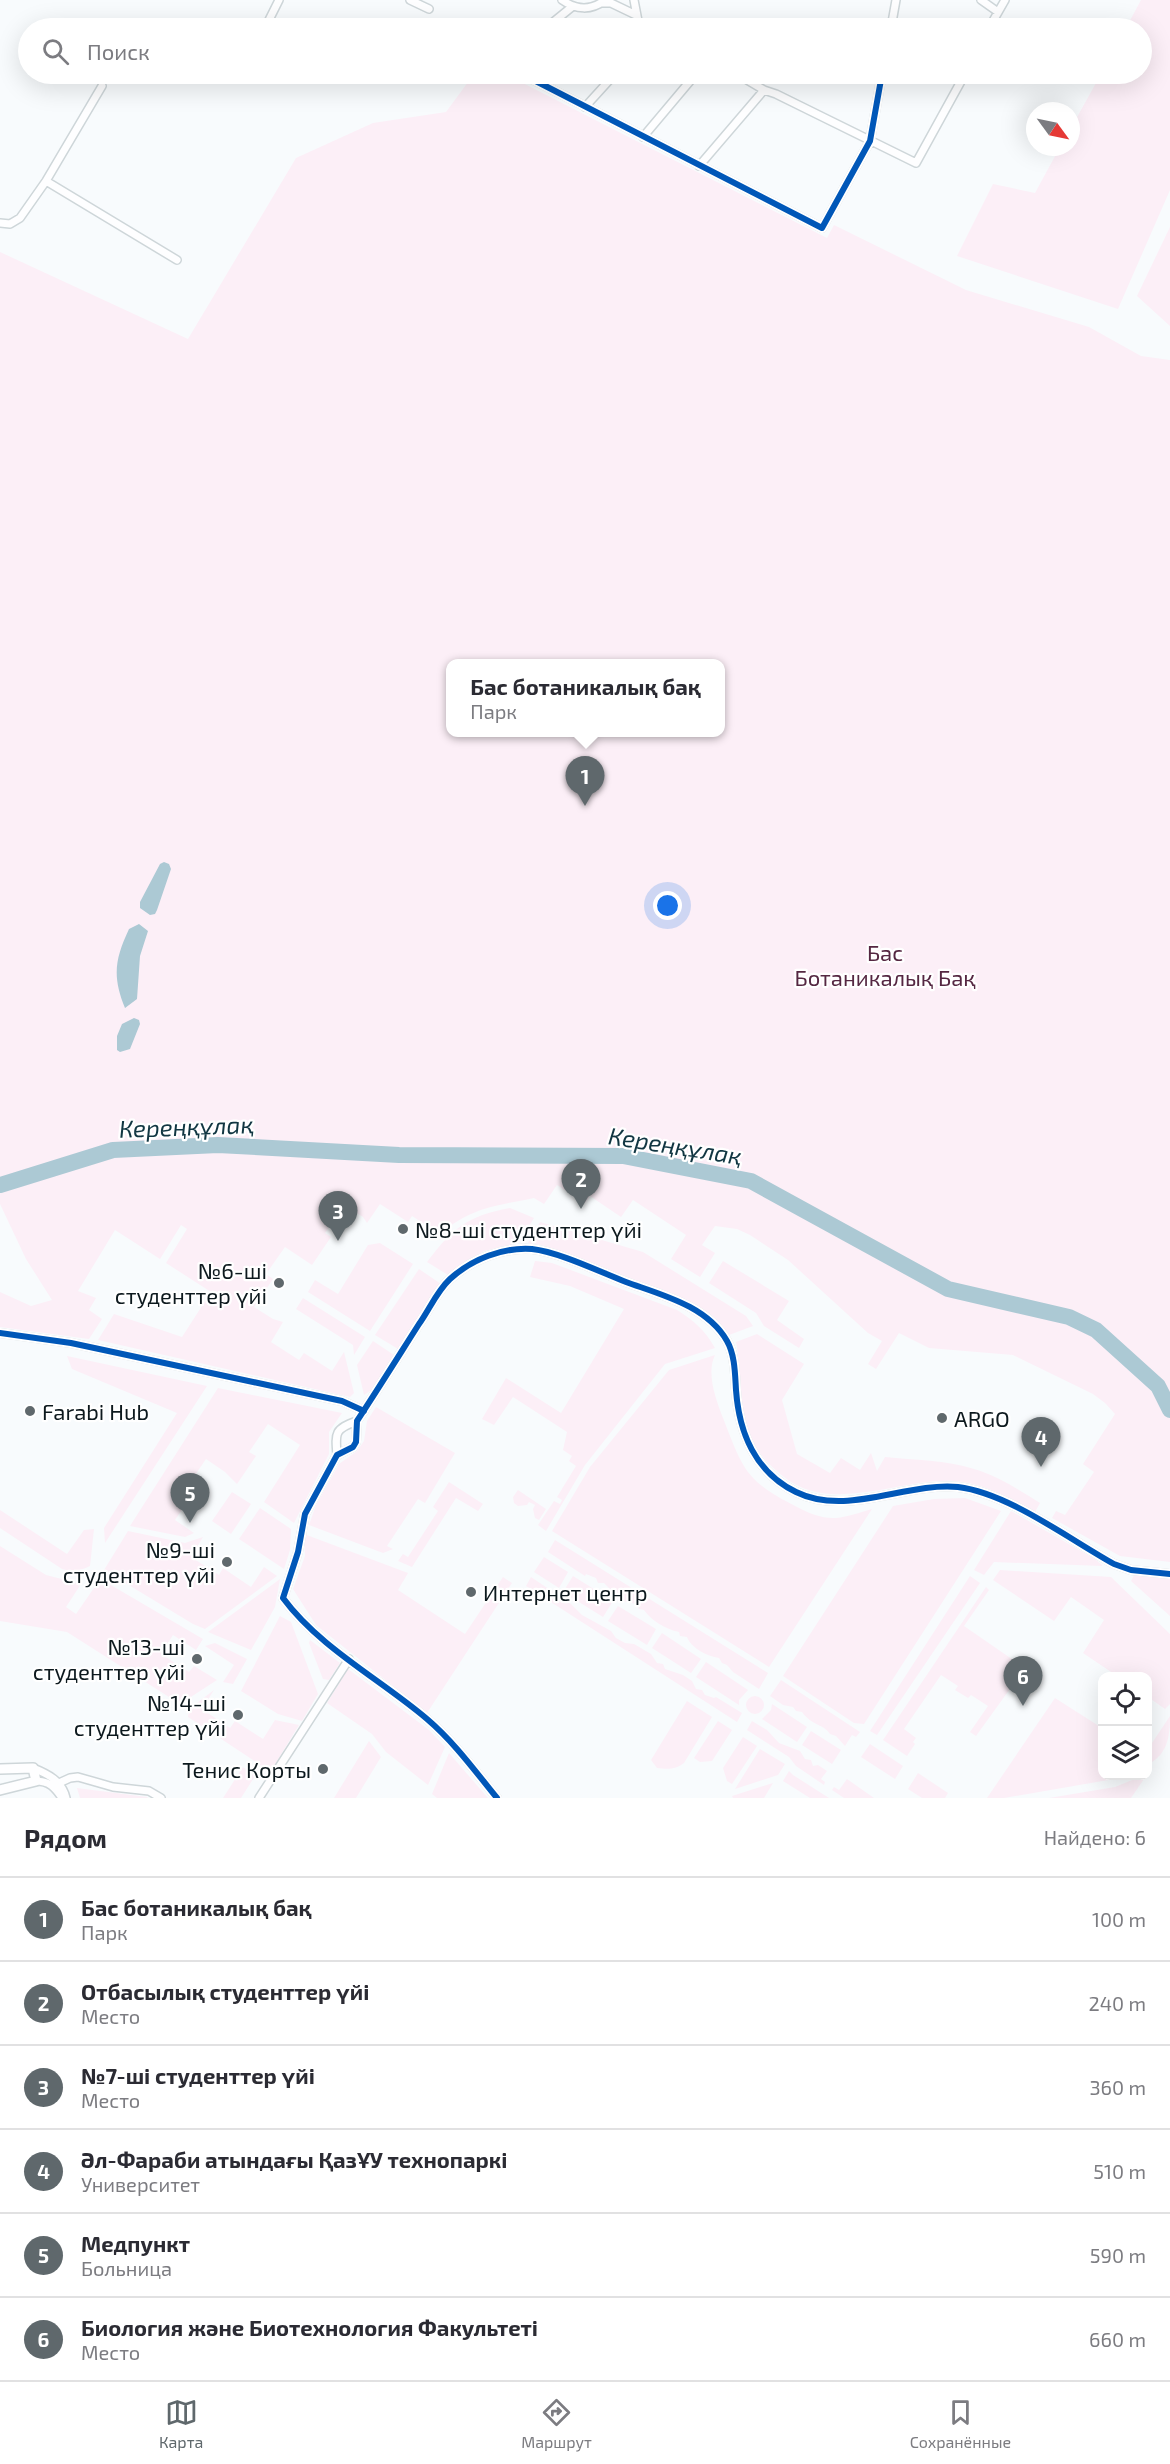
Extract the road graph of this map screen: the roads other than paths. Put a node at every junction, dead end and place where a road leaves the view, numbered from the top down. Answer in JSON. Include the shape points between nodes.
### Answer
{"nodes":[{"id":1,"x":279,"y":0,"type":"edge"},
{"id":2,"x":410,"y":0,"type":"edge"},
{"id":3,"x":562,"y":0,"type":"edge"},
{"id":4,"x":634,"y":0,"type":"edge"},
{"id":5,"x":896,"y":0,"type":"edge"},
{"id":6,"x":981,"y":0,"type":"edge"},
{"id":7,"x":1005,"y":0,"type":"edge"},
{"id":8,"x":603,"y":2,"type":"edge"},
{"id":9,"x":573,"y":6,"type":"junction"},
{"id":10,"x":429,"y":9,"type":"dead end"},
{"id":11,"x":998,"y":12,"type":"junction"},
{"id":12,"x":636,"y":15,"type":"junction"},
{"id":13,"x":270,"y":18,"type":"edge"},
{"id":14,"x":558,"y":18,"type":"edge"},
{"id":15,"x":637,"y":18,"type":"edge"},
{"id":16,"x":893,"y":18,"type":"edge"},
{"id":17,"x":995,"y":18,"type":"edge"},
{"id":18,"x":541,"y":84,"type":"edge"},
{"id":19,"x":606,"y":84,"type":"edge"},
{"id":20,"x":688,"y":84,"type":"edge"},
{"id":21,"x":754,"y":84,"type":"edge"},
{"id":22,"x":880,"y":84,"type":"edge"},
{"id":23,"x":959,"y":84,"type":"edge"},
{"id":24,"x":102,"y":86,"type":"dead end"},
{"id":25,"x":764,"y":90,"type":"junction"},
{"id":26,"x":585,"y":107,"type":"junction"},
{"id":27,"x":643,"y":138,"type":"junction"},
{"id":28,"x":870,"y":141,"type":"junction"},
{"id":29,"x":699,"y":166,"type":"junction"},
{"id":30,"x":46,"y":181,"type":"junction"},
{"id":31,"x":0,"y":223,"type":"edge"},
{"id":32,"x":177,"y":260,"type":"dead end"},
{"id":33,"x":0,"y":1333,"type":"edge"},
{"id":34,"x":364,"y":1411,"type":"junction"},
{"id":35,"x":357,"y":1421,"type":"junction"},
{"id":36,"x":337,"y":1455,"type":"junction"},
{"id":37,"x":1170,"y":1574,"type":"edge"},
{"id":38,"x":349,"y":1659,"type":"junction"},
{"id":39,"x":33,"y":1768,"type":"junction"},
{"id":40,"x":0,"y":1769,"type":"edge"},
{"id":41,"x":36,"y":1781,"type":"junction"},
{"id":42,"x":59,"y":1783,"type":"junction"},
{"id":43,"x":0,"y":1790,"type":"edge"},
{"id":44,"x":64,"y":1798,"type":"edge"},
{"id":45,"x":161,"y":1798,"type":"edge"},
{"id":46,"x":259,"y":1798,"type":"edge"},
{"id":47,"x":497,"y":1798,"type":"edge"}],
"edges":[{"from":1,"to":13,"type":"street"},
{"from":2,"to":10,"type":"street"},
{"from":3,"to":9,"type":"street"},
{"from":4,"to":12,"type":"street"},
{"from":5,"to":16,"type":"street"},
{"from":6,"to":11,"type":"street"},
{"from":7,"to":11,"type":"street"},
{"from":8,"to":9,"type":"street","via":[[587,8]]},
{"from":8,"to":12,"type":"street"},
{"from":9,"to":14,"type":"street"},
{"from":11,"to":17,"type":"street"},
{"from":12,"to":15,"type":"street"},
{"from":18,"to":26,"type":"street"},
{"from":19,"to":26,"type":"street"},
{"from":20,"to":27,"type":"street"},
{"from":21,"to":25,"type":"street"},
{"from":22,"to":28,"type":"street"},
{"from":23,"to":28,"type":"street","via":[[916,163]]},
{"from":24,"to":30,"type":"street"},
{"from":25,"to":28,"type":"street"},
{"from":25,"to":29,"type":"street"},
{"from":26,"to":27,"type":"street"},
{"from":27,"to":29,"type":"street"},
{"from":28,"to":29,"type":"street","via":[[822,228]]},
{"from":30,"to":31,"type":"street","via":[[20,218],[10,224]]},
{"from":30,"to":32,"type":"street"},
{"from":33,"to":34,"type":"street","via":[[84,1345],[342,1401]]},
{"from":34,"to":35,"type":"street"},
{"from":34,"to":37,"type":"street","via":[[448,1281],[499,1252],[535,1250],[685,1305],[717,1326],[730,1346],[742,1431],[749,1447],[768,1471],[796,1492],[829,1501],[943,1487],[977,1491],[1010,1504],[1113,1564]]},
{"from":35,"to":36,"type":"street","via":[[356,1442]]},
{"from":35,"to":36,"type":"street","via":[[337,1431]]},
{"from":36,"to":38,"type":"street","via":[[305,1514],[283,1598]]},
{"from":38,"to":46,"type":"street"},
{"from":38,"to":47,"type":"street","via":[[428,1719]]},
{"from":39,"to":40,"type":"street"},
{"from":39,"to":41,"type":"street"},
{"from":39,"to":42,"type":"street"},
{"from":41,"to":43,"type":"street"},
{"from":41,"to":44,"type":"street","via":[[51,1785]]},
{"from":42,"to":44,"type":"street"},
{"from":42,"to":45,"type":"street","via":[[78,1777],[113,1787],[149,1791]]}]}
